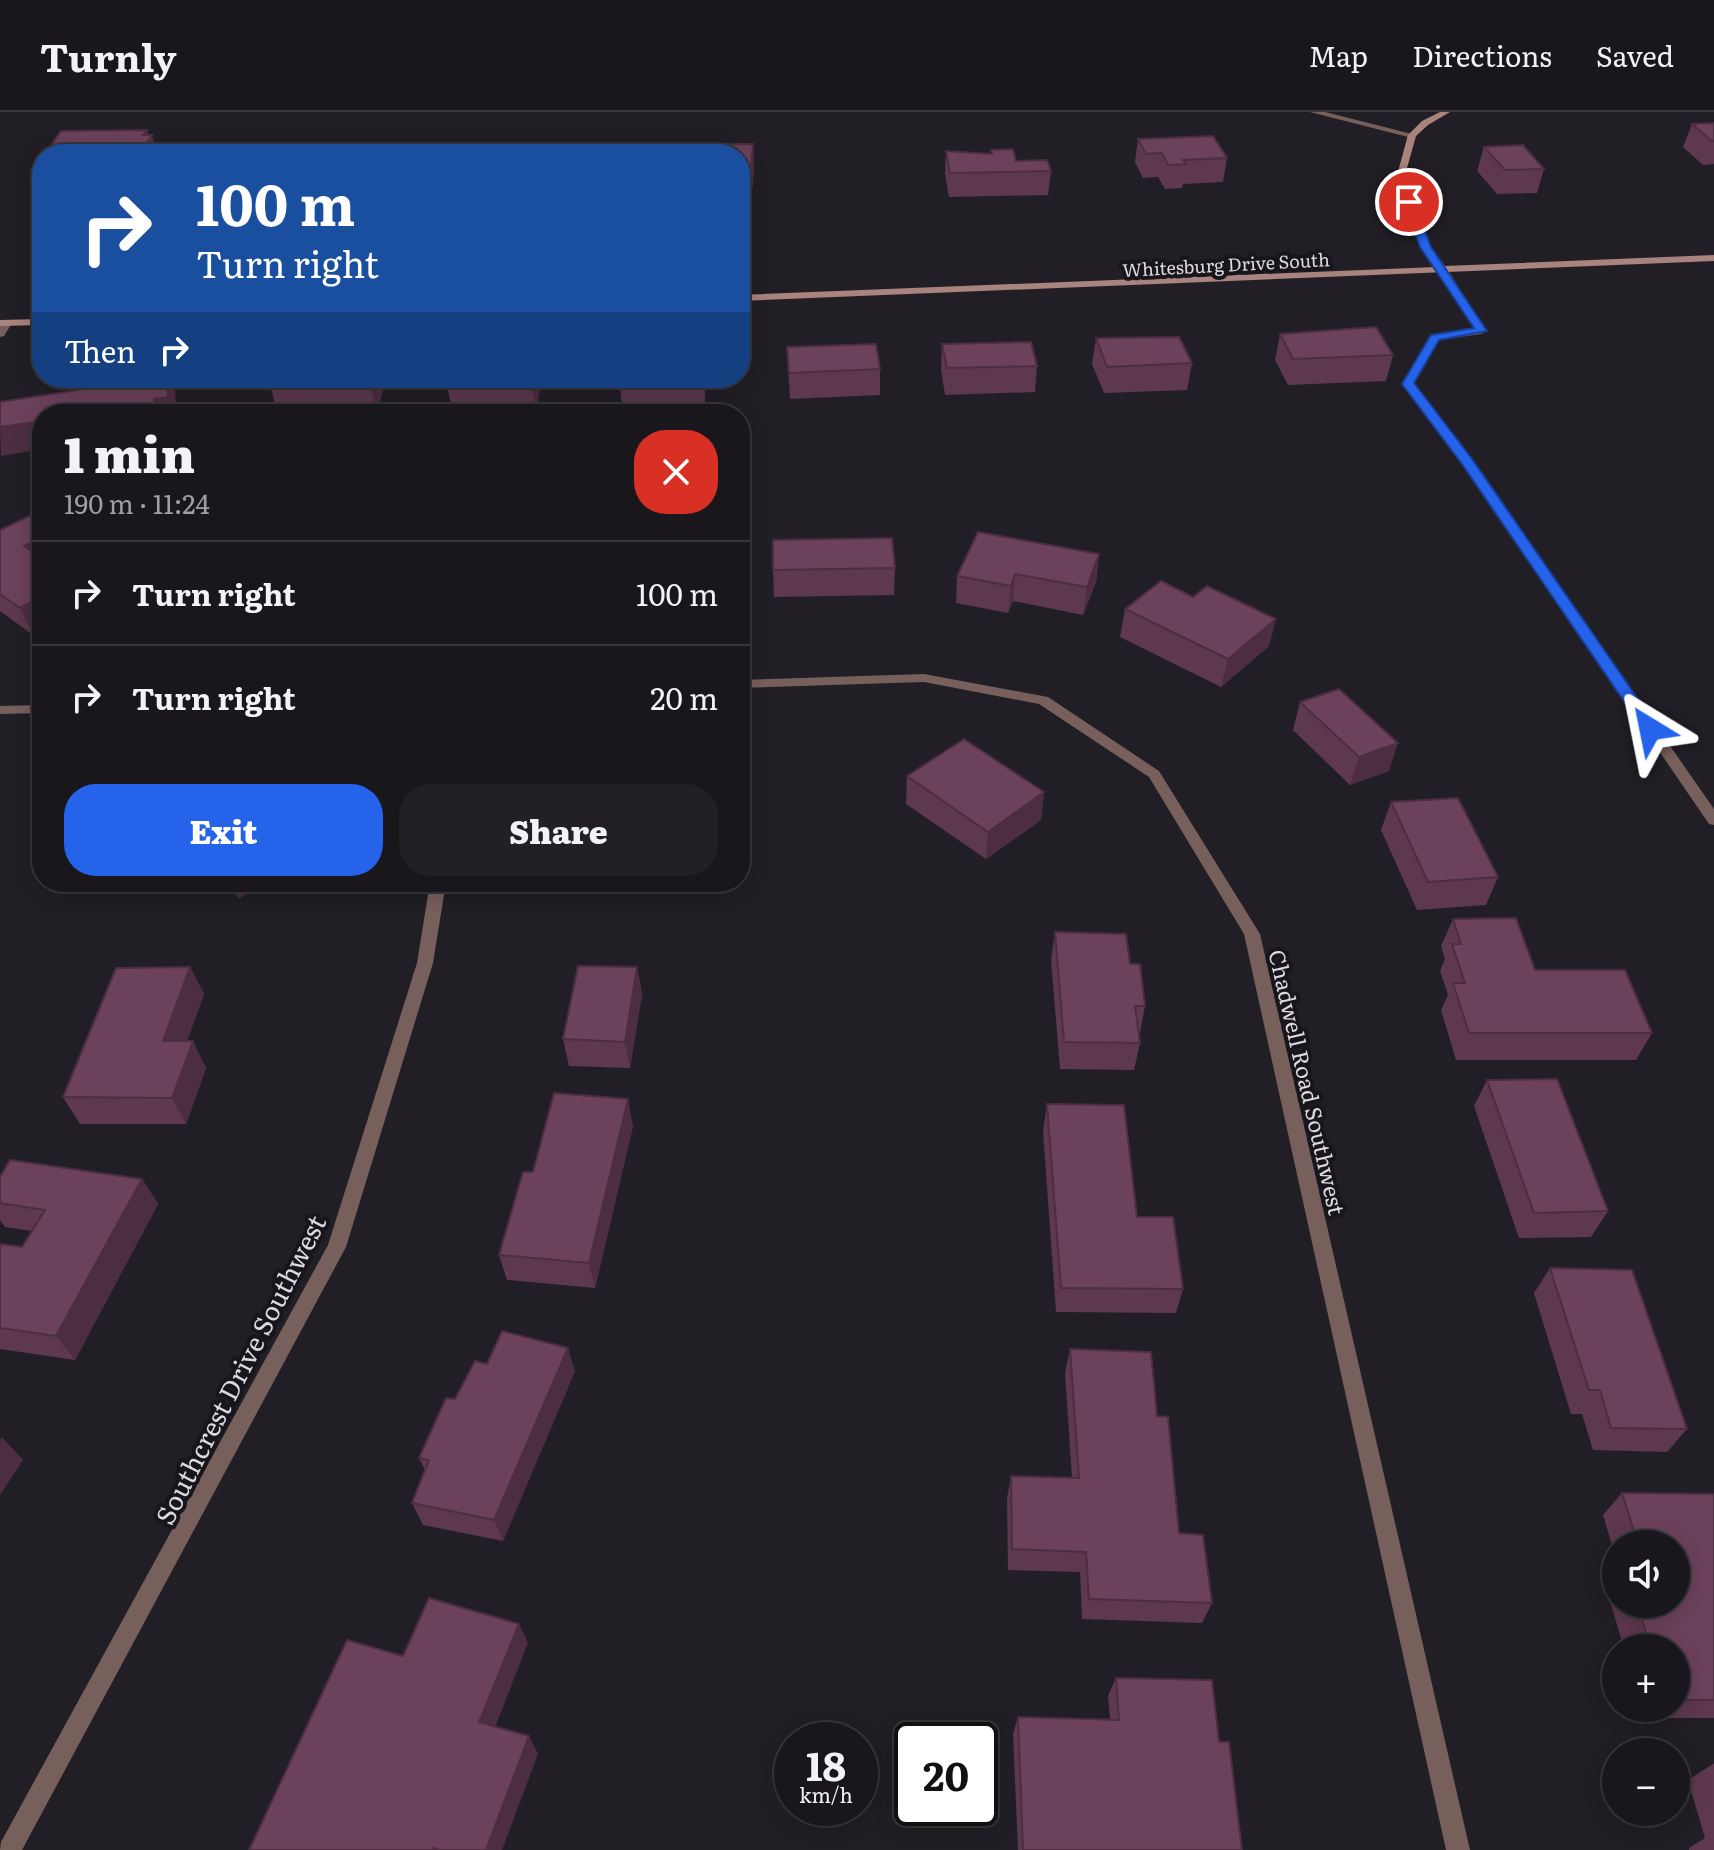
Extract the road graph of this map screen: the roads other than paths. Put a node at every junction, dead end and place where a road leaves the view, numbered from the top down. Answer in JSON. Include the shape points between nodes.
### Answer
{"nodes":[{"id":1,"x":1314,"y":112,"type":"edge"},
{"id":2,"x":1446,"y":112,"type":"edge"},
{"id":3,"x":1412,"y":135,"type":"junction"},
{"id":4,"x":1714,"y":258,"type":"edge"},
{"id":5,"x":1443,"y":270,"type":"junction"},
{"id":6,"x":750,"y":298,"type":"edge"},
{"id":7,"x":32,"y":322,"type":"edge"},
{"id":8,"x":3,"y":323,"type":"edge"},
{"id":9,"x":0,"y":334,"type":"edge"},
{"id":10,"x":750,"y":684,"type":"edge"},
{"id":11,"x":32,"y":709,"type":"edge"},
{"id":12,"x":0,"y":710,"type":"edge"},
{"id":13,"x":1714,"y":820,"type":"edge"},
{"id":14,"x":436,"y":892,"type":"edge"},
{"id":15,"x":9,"y":1850,"type":"edge"},
{"id":16,"x":1458,"y":1850,"type":"edge"}],
"edges":[{"from":1,"to":3,"type":"street"},
{"from":2,"to":3,"type":"main road"},
{"from":3,"to":5,"type":"main road","via":[[1400,179],[1426,247]]},
{"from":4,"to":5,"type":"main road","name":"Whitesburg Drive South"},
{"from":5,"to":6,"type":"main road","name":"Whitesburg Drive South"},
{"from":5,"to":13,"type":"street","via":[[1481,331],[1435,337],[1408,384]]},
{"from":7,"to":8,"type":"main road"},
{"from":8,"to":9,"type":"street"},
{"from":10,"to":16,"type":"street","name":"Chadwell Road Southwest","via":[[924,678],[1043,700],[1154,774],[1252,934]]},
{"from":11,"to":12,"type":"street"},
{"from":14,"to":15,"type":"street","name":"Southcrest Drive Southwest","via":[[425,963],[337,1247]]}]}
